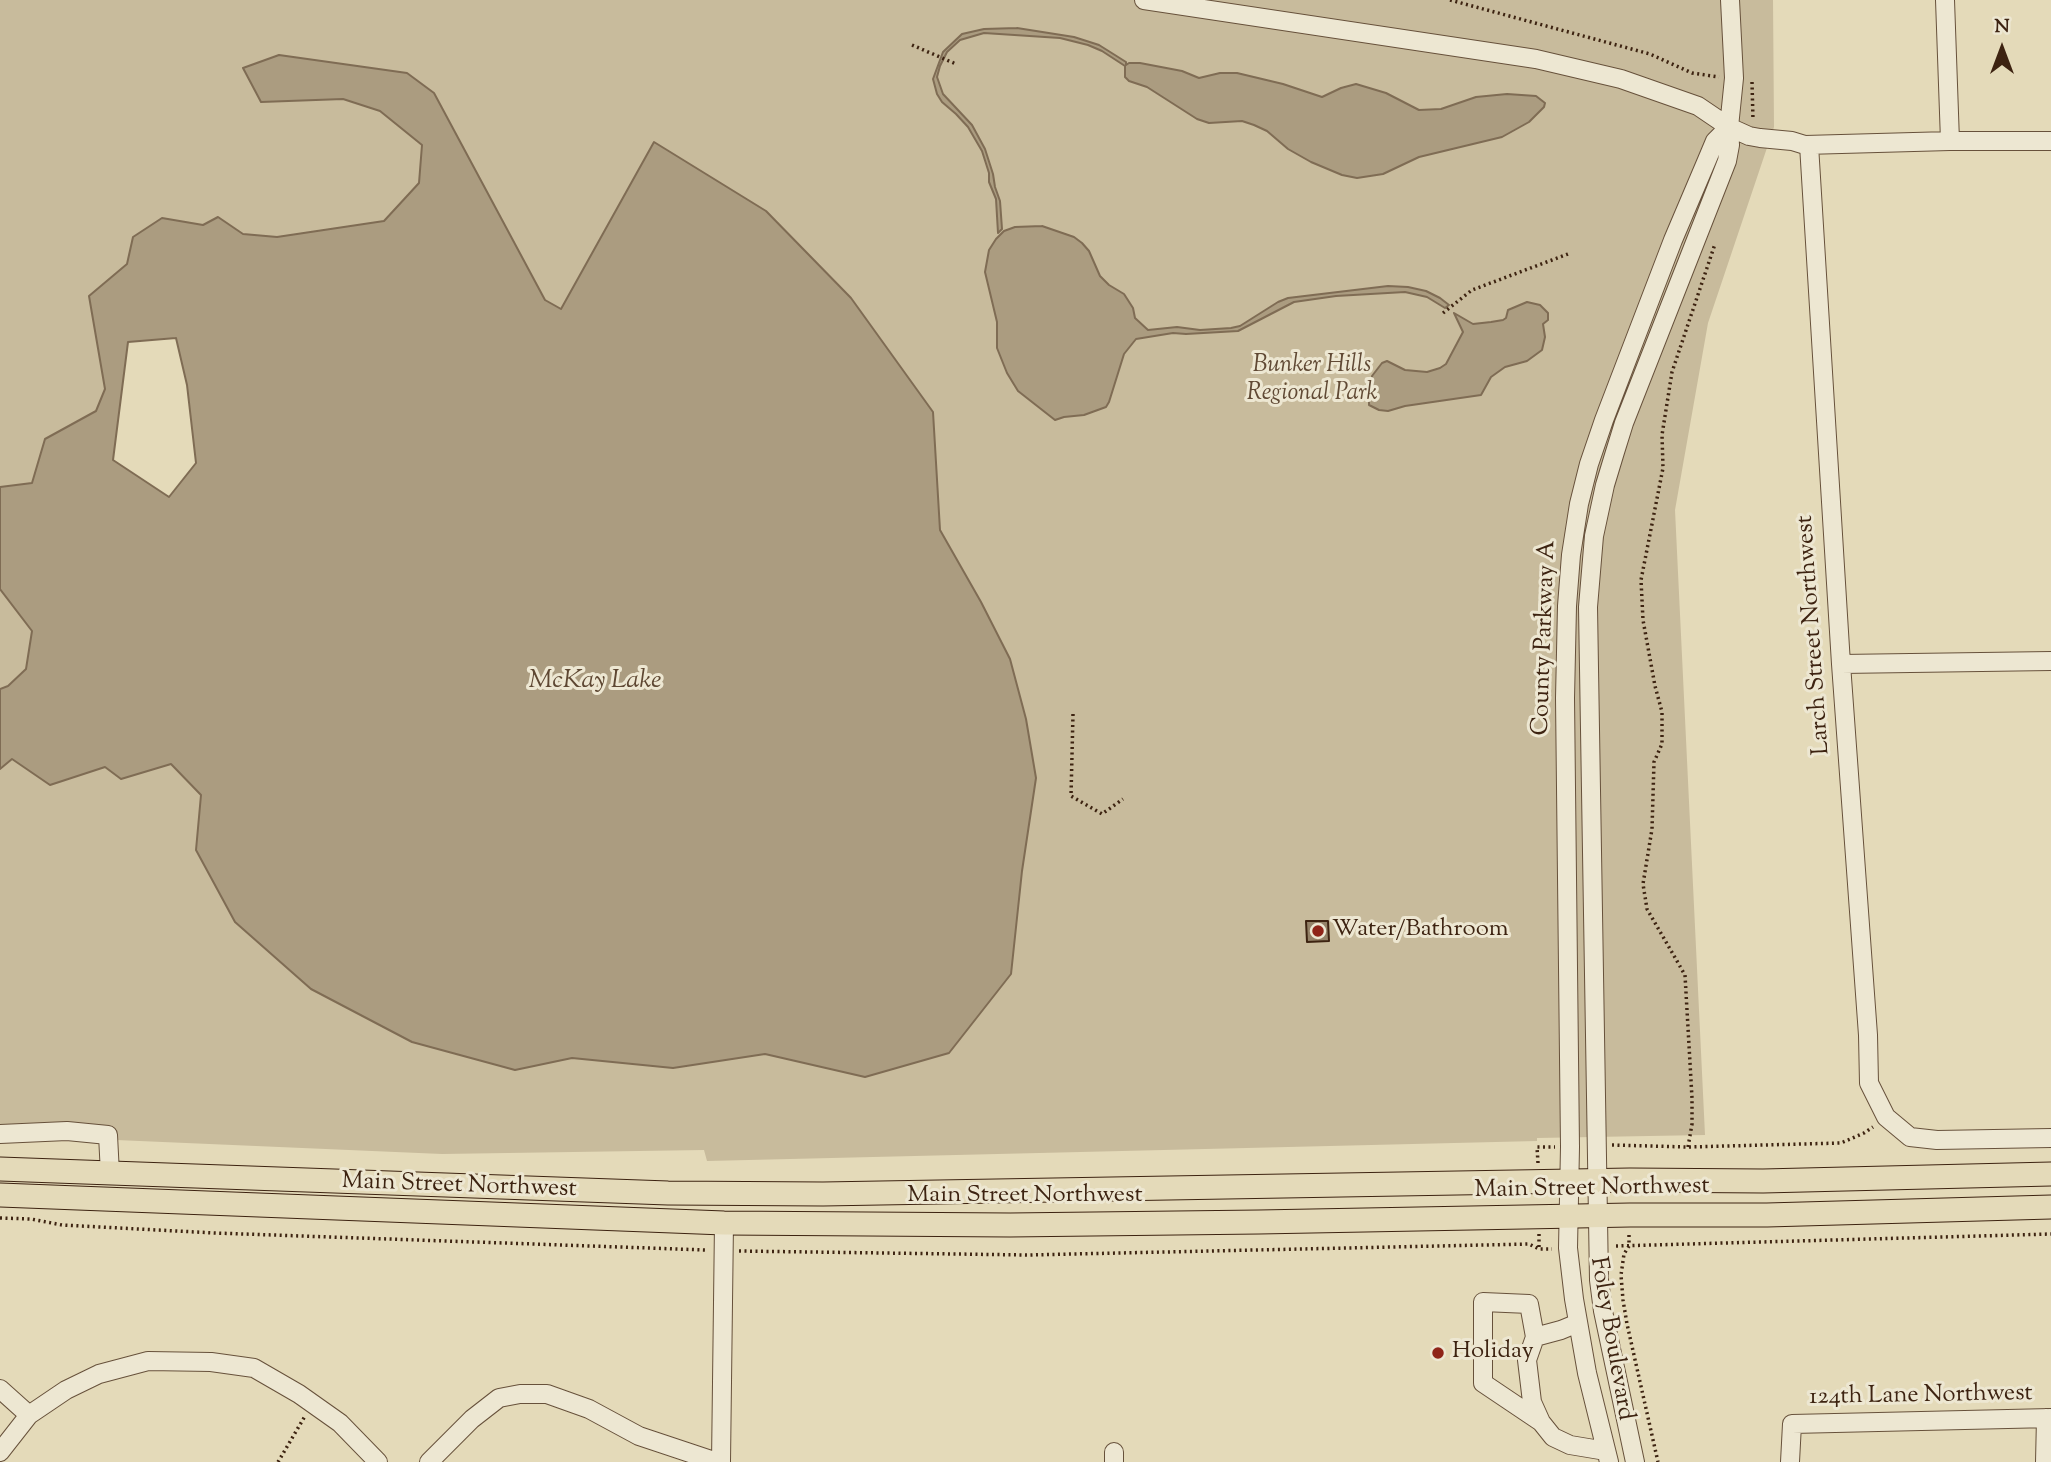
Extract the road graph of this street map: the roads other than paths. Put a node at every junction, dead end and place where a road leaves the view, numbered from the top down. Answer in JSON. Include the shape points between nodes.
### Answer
{"nodes":[{"id":1,"x":1144,"y":0,"type":"edge"},
{"id":2,"x":1730,"y":0,"type":"edge"},
{"id":3,"x":1945,"y":0,"type":"edge"},
{"id":4,"x":1729,"y":127,"type":"junction"},
{"id":5,"x":1950,"y":141,"type":"junction"},
{"id":6,"x":2051,"y":141,"type":"edge"},
{"id":7,"x":1809,"y":145,"type":"junction"},
{"id":8,"x":2051,"y":661,"type":"edge"},
{"id":9,"x":1841,"y":664,"type":"junction"},
{"id":10,"x":0,"y":1134,"type":"edge"},
{"id":11,"x":2051,"y":1139,"type":"edge"},
{"id":12,"x":0,"y":1169,"type":"edge"},
{"id":13,"x":110,"y":1174,"type":"junction"},
{"id":14,"x":2051,"y":1174,"type":"edge"},
{"id":15,"x":1570,"y":1182,"type":"junction"},
{"id":16,"x":1599,"y":1182,"type":"junction"},
{"id":17,"x":0,"y":1195,"type":"edge"},
{"id":18,"x":2051,"y":1207,"type":"edge"},
{"id":19,"x":1598,"y":1215,"type":"junction"},
{"id":20,"x":1569,"y":1216,"type":"junction"},
{"id":21,"x":723,"y":1223,"type":"junction"},
{"id":22,"x":1578,"y":1323,"type":"junction"},
{"id":23,"x":1535,"y":1337,"type":"junction"},
{"id":24,"x":0,"y":1389,"type":"edge"},
{"id":25,"x":29,"y":1415,"type":"junction"},
{"id":26,"x":2048,"y":1418,"type":"edge"},
{"id":27,"x":1541,"y":1422,"type":"junction"},
{"id":28,"x":0,"y":1452,"type":"edge"},
{"id":29,"x":1608,"y":1457,"type":"edge"},
{"id":30,"x":378,"y":1462,"type":"edge"},
{"id":31,"x":429,"y":1462,"type":"edge"},
{"id":32,"x":719,"y":1462,"type":"edge"},
{"id":33,"x":1635,"y":1462,"type":"edge"},
{"id":34,"x":1790,"y":1462,"type":"edge"},
{"id":35,"x":2045,"y":1462,"type":"edge"}],
"edges":[{"from":1,"to":4,"type":"street","via":[[1536,59],[1621,79],[1698,106]]},
{"from":2,"to":4,"type":"street","name":"County Parkway A","via":[[1734,78]]},
{"from":3,"to":5,"type":"street"},
{"from":4,"to":7,"type":"street","via":[[1749,136]]},
{"from":4,"to":15,"type":"street","name":"County Parkway A","via":[[1715,141],[1673,240],[1589,464],[1575,528],[1565,698]]},
{"from":4,"to":16,"type":"street","name":"County Parkway A","via":[[1727,161],[1624,423],[1594,536],[1588,620]]},
{"from":5,"to":6,"type":"street"},
{"from":5,"to":7,"type":"street"},
{"from":7,"to":9,"type":"street","name":"Larch Street Northwest"},
{"from":8,"to":9,"type":"street"},
{"from":9,"to":11,"type":"street","name":"Larch Street Northwest","via":[[1869,1083],[1885,1117],[1910,1137]]},
{"from":10,"to":13,"type":"street","via":[[67,1131],[108,1135]]},
{"from":12,"to":13,"type":"main road","name":"Main Street Northwest"},
{"from":13,"to":15,"type":"main road","name":"Main Street Northwest","via":[[810,1194]]},
{"from":14,"to":16,"type":"main road","name":"Main Street Northwest"},
{"from":15,"to":16,"type":"main road","name":"Main Street Northwest"},
{"from":15,"to":20,"type":"street","name":"Foley Boulevard"},
{"from":16,"to":19,"type":"street","name":"Foley Boulevard"},
{"from":17,"to":21,"type":"main road","name":"Main Street Northwest"},
{"from":18,"to":19,"type":"main road","name":"Main Street Northwest"},
{"from":19,"to":20,"type":"main road","name":"Main Street Northwest"},
{"from":19,"to":33,"type":"street","name":"Foley Boulevard","via":[[1603,1311]]},
{"from":20,"to":21,"type":"main road","name":"Main Street Northwest","via":[[1010,1225]]},
{"from":20,"to":22,"type":"street","name":"Foley Boulevard"},
{"from":21,"to":32,"type":"street"},
{"from":22,"to":23,"type":"street"},
{"from":22,"to":29,"type":"street","name":"Foley Boulevard"},
{"from":23,"to":27,"type":"street","via":[[1527,1360],[1532,1402]]},
{"from":23,"to":27,"type":"street","via":[[1529,1304],[1483,1302],[1483,1383]]},
{"from":24,"to":25,"type":"street"},
{"from":25,"to":28,"type":"street"},
{"from":25,"to":30,"type":"street","via":[[99,1374],[148,1361],[211,1362],[254,1368],[299,1394],[340,1423]]},
{"from":26,"to":34,"type":"street","name":"124th Lane Northwest","via":[[1792,1424]]},
{"from":26,"to":35,"type":"street"},
{"from":27,"to":29,"type":"street","via":[[1553,1437]]},
{"from":31,"to":32,"type":"street","via":[[499,1398],[520,1394],[547,1394],[589,1409],[639,1436]]}]}
